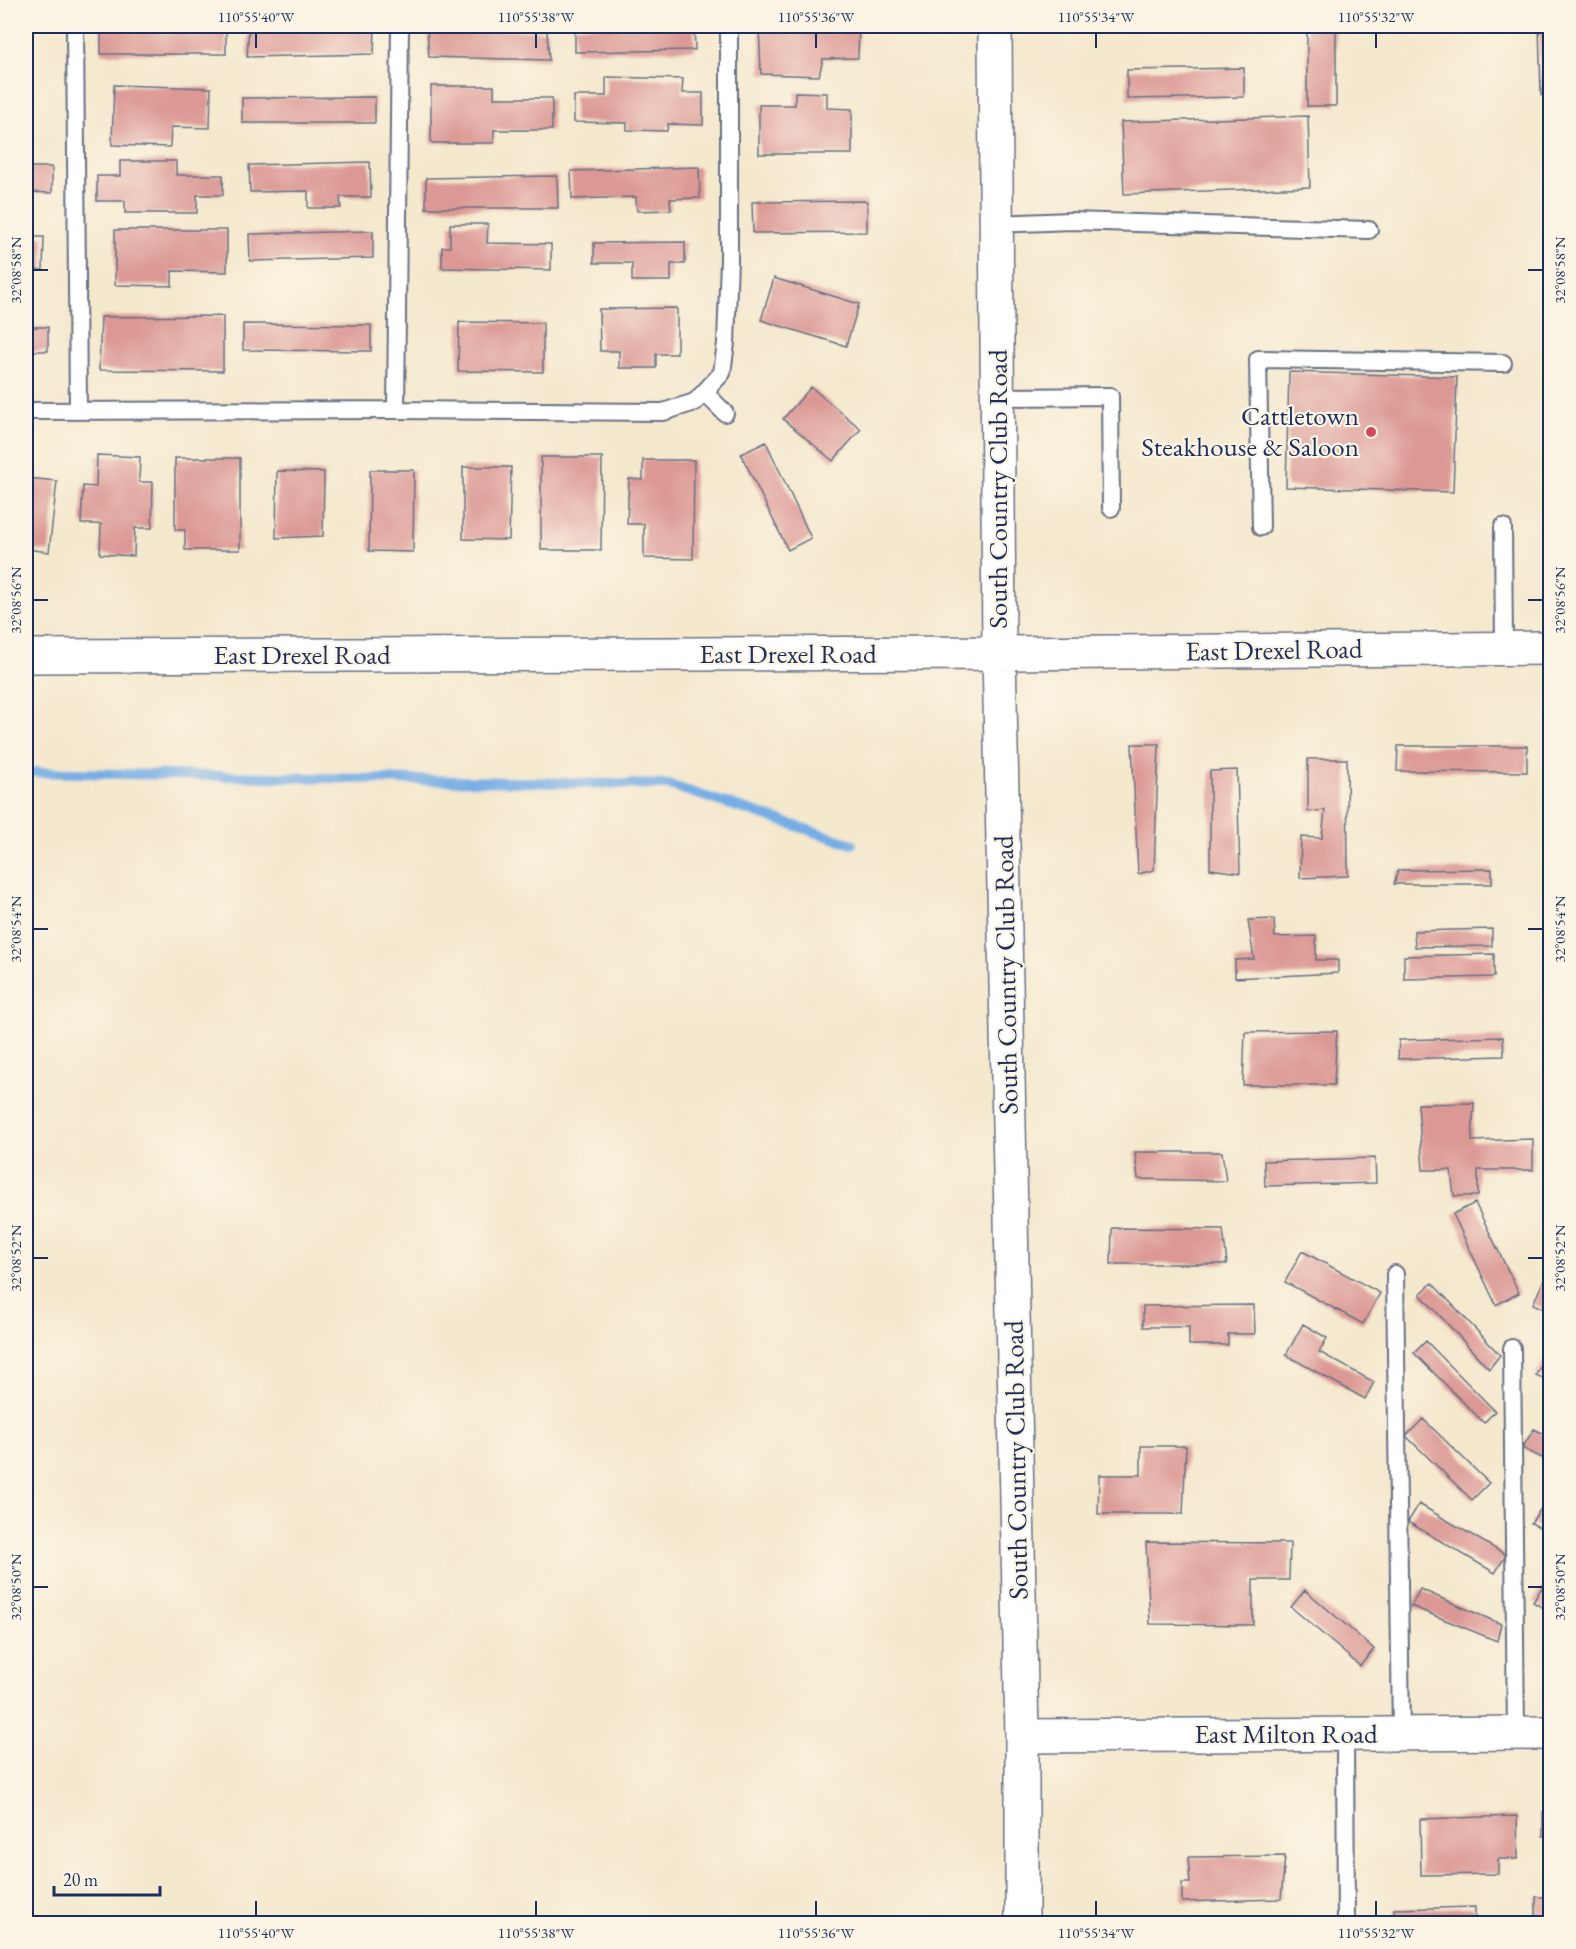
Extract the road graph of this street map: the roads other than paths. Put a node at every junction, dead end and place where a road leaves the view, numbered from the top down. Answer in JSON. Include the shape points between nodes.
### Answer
{"nodes":[{"id":1,"x":75,"y":26,"type":"edge"},
{"id":2,"x":400,"y":26,"type":"edge"},
{"id":3,"x":729,"y":26,"type":"edge"},
{"id":4,"x":995,"y":26,"type":"edge"},
{"id":5,"x":996,"y":224,"type":"junction"},
{"id":6,"x":1369,"y":230,"type":"dead end"},
{"id":7,"x":1503,"y":363,"type":"dead end"},
{"id":8,"x":704,"y":392,"type":"junction"},
{"id":9,"x":998,"y":397,"type":"junction"},
{"id":10,"x":78,"y":410,"type":"junction"},
{"id":11,"x":396,"y":410,"type":"junction"},
{"id":12,"x":26,"y":411,"type":"edge"},
{"id":13,"x":726,"y":413,"type":"dead end"},
{"id":14,"x":1111,"y":508,"type":"dead end"},
{"id":15,"x":1262,"y":527,"type":"dead end"},
{"id":16,"x":1503,"y":527,"type":"dead end"},
{"id":17,"x":1504,"y":648,"type":"junction"},
{"id":18,"x":1551,"y":648,"type":"edge"},
{"id":19,"x":999,"y":653,"type":"junction"},
{"id":20,"x":26,"y":656,"type":"edge"},
{"id":21,"x":1395,"y":1274,"type":"dead end"},
{"id":22,"x":1512,"y":1348,"type":"dead end"},
{"id":23,"x":1516,"y":1733,"type":"junction"},
{"id":24,"x":1551,"y":1733,"type":"edge"},
{"id":25,"x":1345,"y":1734,"type":"junction"},
{"id":26,"x":1401,"y":1734,"type":"junction"},
{"id":27,"x":1022,"y":1736,"type":"junction"},
{"id":28,"x":1022,"y":1923,"type":"edge"},
{"id":29,"x":1346,"y":1923,"type":"edge"}],
"edges":[{"from":1,"to":10,"type":"lane"},
{"from":2,"to":11,"type":"lane"},
{"from":3,"to":8,"type":"lane","via":[[726,344],[722,373]]},
{"from":4,"to":5,"type":"street","name":"South Country Club Road"},
{"from":5,"to":6,"type":"lane","via":[[1070,221]]},
{"from":5,"to":9,"type":"street","name":"South Country Club Road"},
{"from":7,"to":15,"type":"lane","via":[[1258,359]]},
{"from":8,"to":11,"type":"lane","via":[[695,402],[663,412]]},
{"from":8,"to":13,"type":"lane"},
{"from":9,"to":14,"type":"lane","via":[[1110,396]]},
{"from":9,"to":19,"type":"street","name":"South Country Club Road"},
{"from":10,"to":11,"type":"lane"},
{"from":10,"to":12,"type":"lane"},
{"from":16,"to":17,"type":"lane"},
{"from":17,"to":18,"type":"street","name":"East Drexel Road"},
{"from":17,"to":19,"type":"street","name":"East Drexel Road"},
{"from":19,"to":20,"type":"street","name":"East Drexel Road"},
{"from":19,"to":27,"type":"street","name":"South Country Club Road"},
{"from":21,"to":26,"type":"lane"},
{"from":22,"to":23,"type":"lane"},
{"from":23,"to":24,"type":"street","name":"East Milton Road"},
{"from":23,"to":26,"type":"street","name":"East Milton Road"},
{"from":25,"to":26,"type":"street","name":"East Milton Road"},
{"from":25,"to":27,"type":"street","name":"East Milton Road"},
{"from":25,"to":29,"type":"lane"},
{"from":27,"to":28,"type":"street","name":"South Country Club Road"}]}
